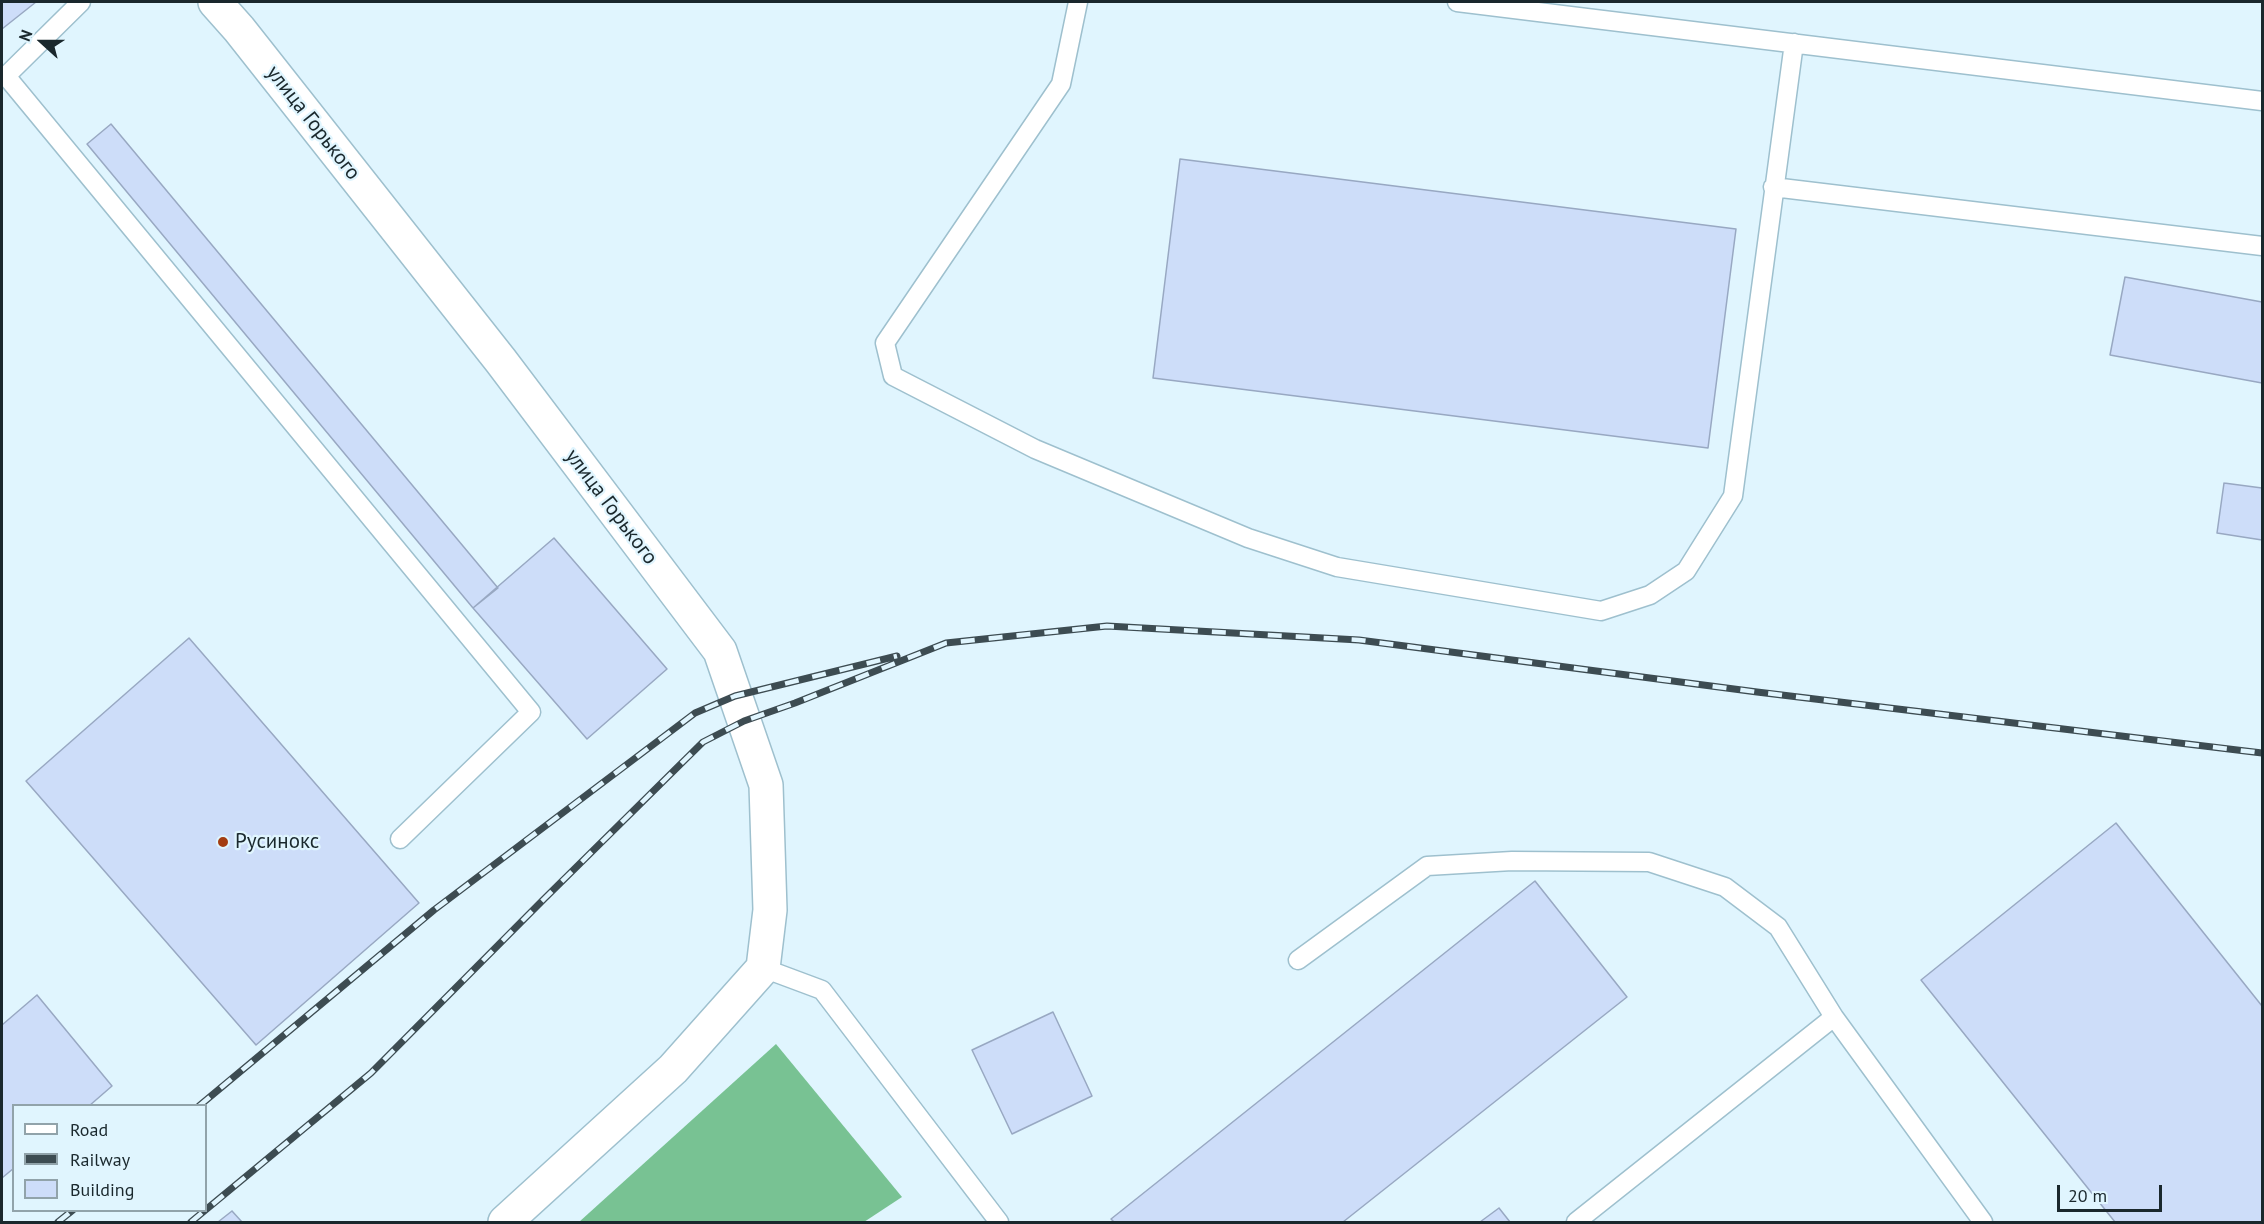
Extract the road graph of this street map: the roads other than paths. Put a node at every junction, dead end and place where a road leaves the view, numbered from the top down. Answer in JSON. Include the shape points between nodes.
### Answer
{"nodes":[{"id":1,"x":81,"y":2,"type":"edge"},
{"id":2,"x":215,"y":2,"type":"edge"},
{"id":3,"x":1078,"y":2,"type":"edge"},
{"id":4,"x":1457,"y":2,"type":"edge"},
{"id":5,"x":1794,"y":43,"type":"junction"},
{"id":6,"x":4,"y":77,"type":"edge"},
{"id":7,"x":2262,"y":101,"type":"edge"},
{"id":8,"x":1773,"y":188,"type":"junction"},
{"id":9,"x":2262,"y":246,"type":"edge"},
{"id":10,"x":400,"y":839,"type":"dead end"},
{"id":11,"x":1298,"y":960,"type":"dead end"},
{"id":12,"x":763,"y":968,"type":"junction"},
{"id":13,"x":1834,"y":1017,"type":"junction"},
{"id":14,"x":505,"y":1222,"type":"edge"},
{"id":15,"x":999,"y":1222,"type":"edge"},
{"id":16,"x":1576,"y":1222,"type":"edge"},
{"id":17,"x":1983,"y":1222,"type":"edge"}],
"edges":[{"from":1,"to":6,"type":"lane"},
{"from":2,"to":12,"type":"street","name":"улица Горького","via":[[501,361],[720,651],[766,785],[770,910]]},
{"from":3,"to":8,"type":"lane","via":[[1061,84],[885,343],[894,376],[1067,463],[1248,538],[1337,567],[1601,611],[1650,595],[1686,571],[1732,496]]},
{"from":4,"to":5,"type":"lane"},
{"from":5,"to":7,"type":"lane"},
{"from":5,"to":8,"type":"lane"},
{"from":6,"to":10,"type":"lane","via":[[531,712]]},
{"from":8,"to":9,"type":"lane"},
{"from":11,"to":13,"type":"lane","via":[[1427,866],[1512,861],[1649,862],[1725,887],[1778,927]]},
{"from":12,"to":14,"type":"street","via":[[673,1069]]},
{"from":12,"to":15,"type":"lane","via":[[822,990]]},
{"from":13,"to":16,"type":"lane"},
{"from":13,"to":17,"type":"lane"}]}
